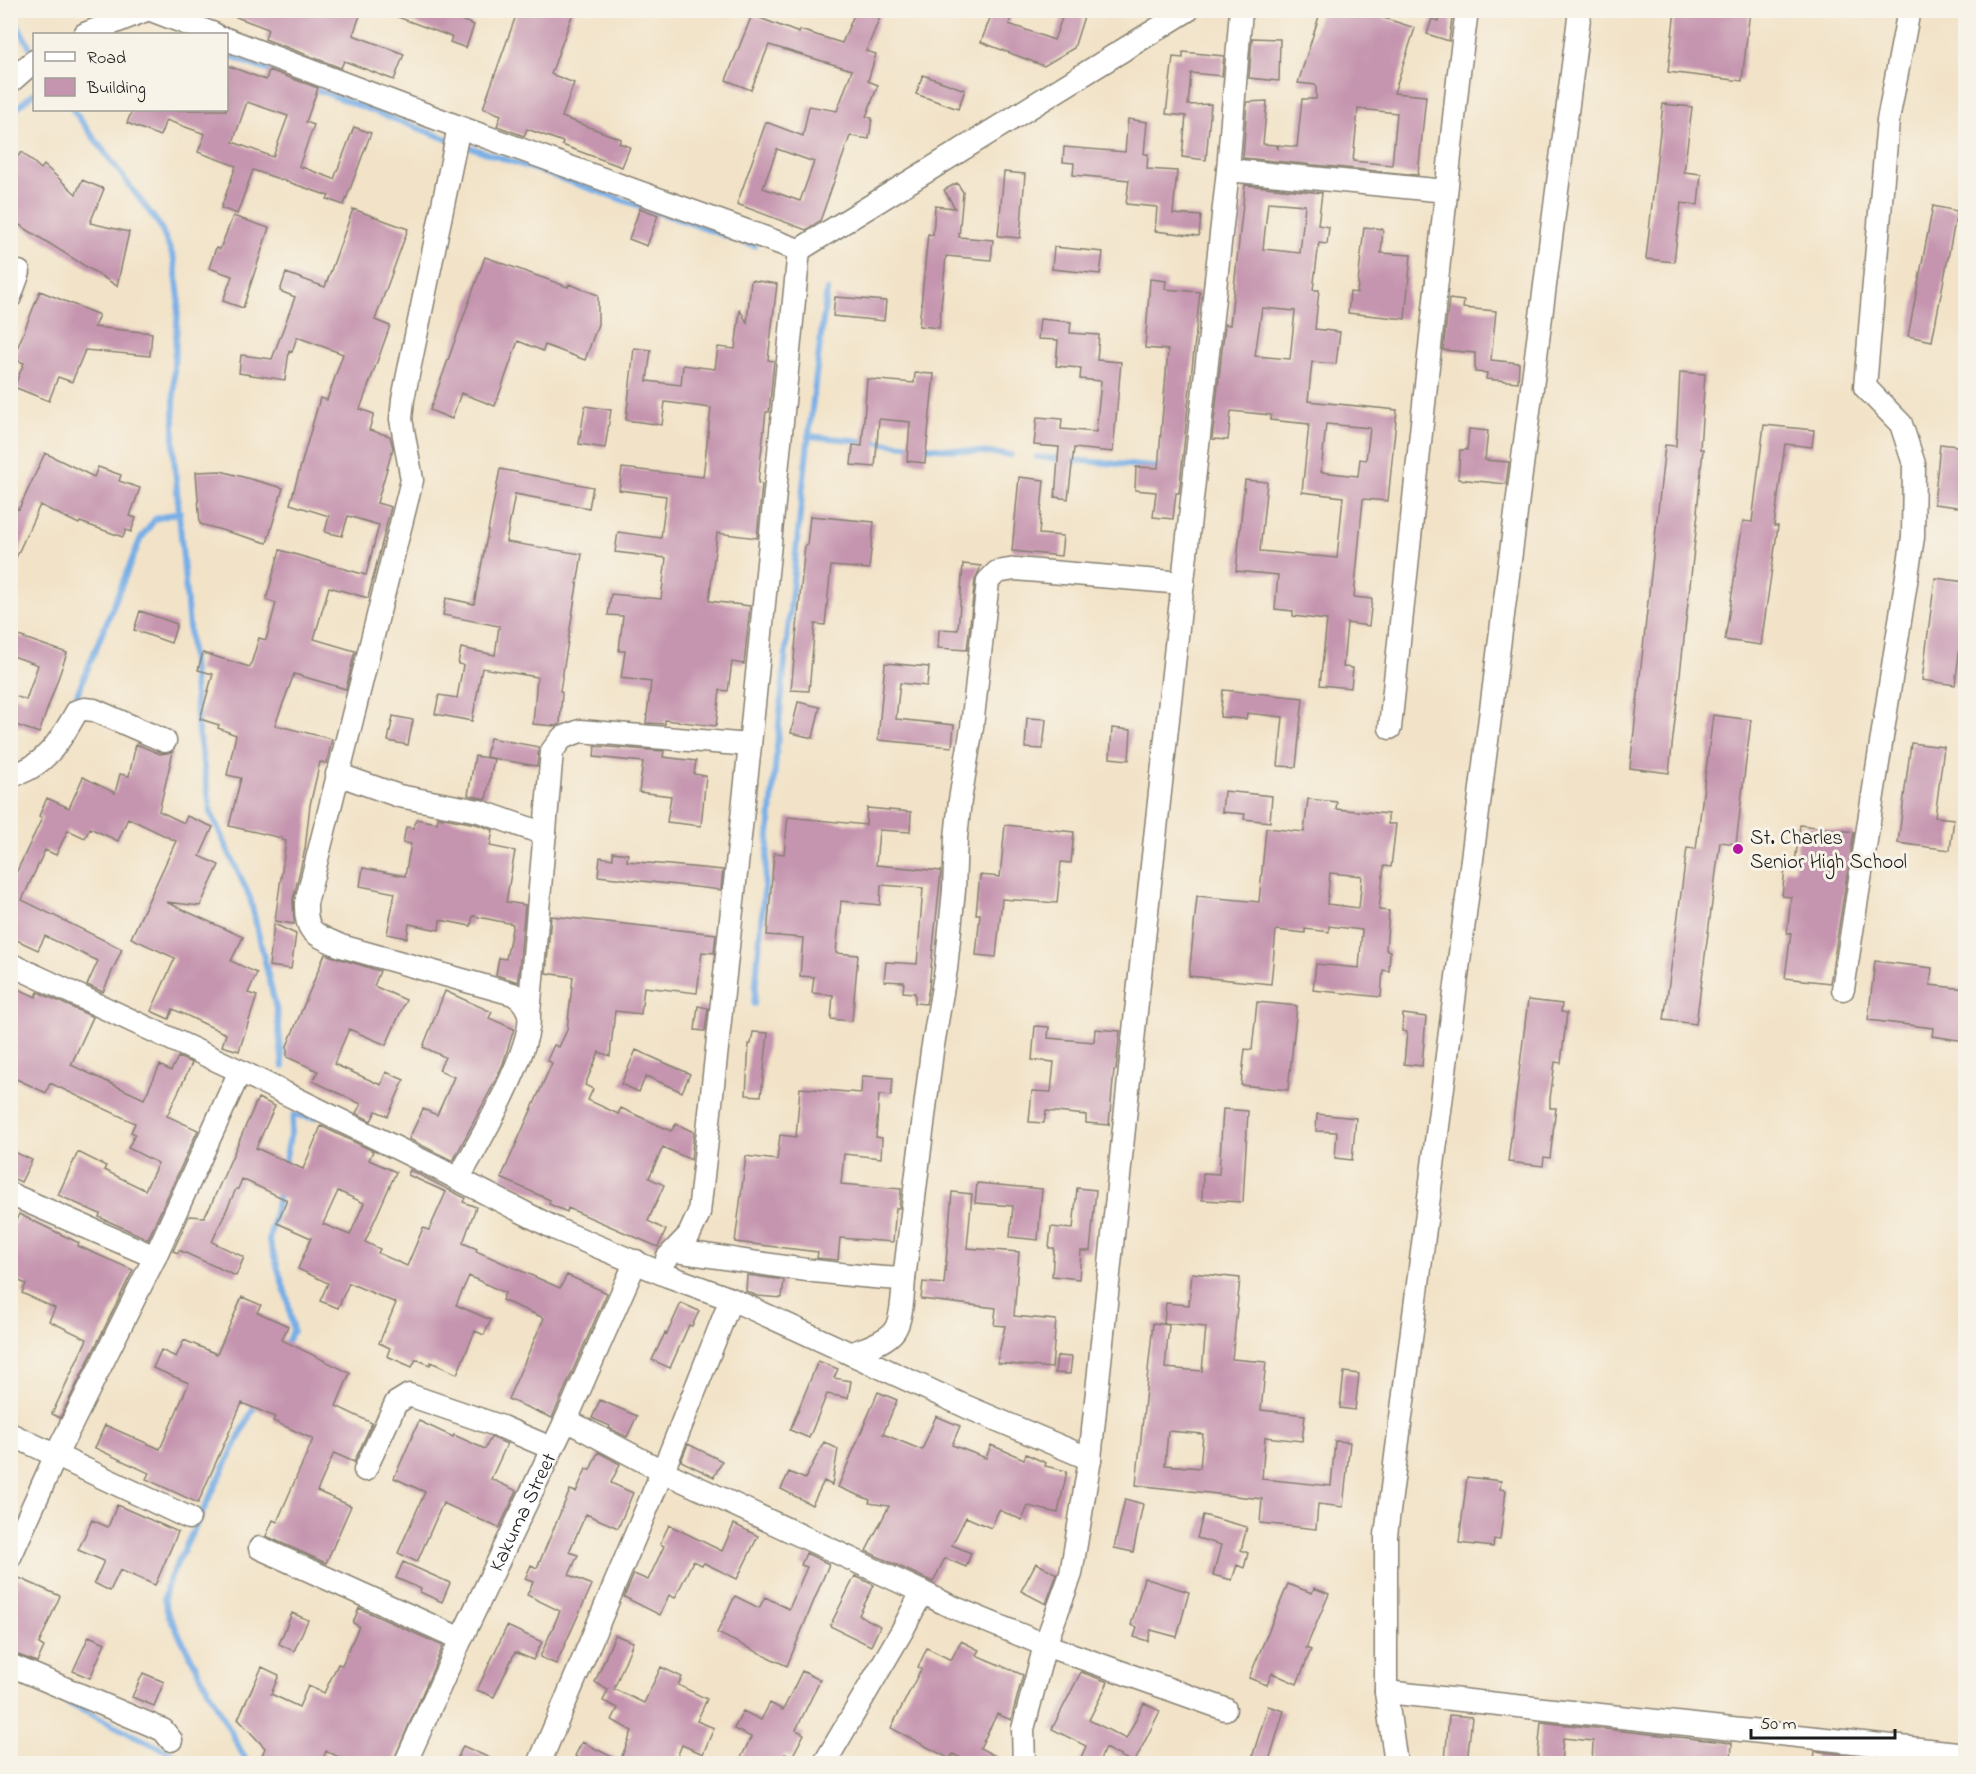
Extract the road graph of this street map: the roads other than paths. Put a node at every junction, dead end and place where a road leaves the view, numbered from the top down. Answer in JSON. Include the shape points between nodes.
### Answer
{"nodes":[{"id":1,"x":147,"y":10,"type":"edge"},
{"id":2,"x":151,"y":10,"type":"edge"},
{"id":3,"x":1188,"y":10,"type":"edge"},
{"id":4,"x":1241,"y":10,"type":"edge"},
{"id":5,"x":1467,"y":10,"type":"edge"},
{"id":6,"x":1581,"y":10,"type":"edge"},
{"id":7,"x":1909,"y":10,"type":"edge"},
{"id":8,"x":88,"y":33,"type":"edge"},
{"id":9,"x":211,"y":33,"type":"edge"},
{"id":10,"x":228,"y":40,"type":"edge"},
{"id":11,"x":33,"y":62,"type":"edge"},
{"id":12,"x":10,"y":82,"type":"edge"},
{"id":13,"x":459,"y":127,"type":"junction"},
{"id":14,"x":1228,"y":170,"type":"junction"},
{"id":15,"x":1446,"y":191,"type":"junction"},
{"id":16,"x":799,"y":250,"type":"junction"},
{"id":17,"x":19,"y":272,"type":"dead end"},
{"id":18,"x":10,"y":297,"type":"edge"},
{"id":19,"x":1183,"y":583,"type":"junction"},
{"id":20,"x":1390,"y":728,"type":"dead end"},
{"id":21,"x":165,"y":741,"type":"dead end"},
{"id":22,"x":750,"y":745,"type":"junction"},
{"id":23,"x":337,"y":774,"type":"junction"},
{"id":24,"x":10,"y":776,"type":"edge"},
{"id":25,"x":545,"y":834,"type":"junction"},
{"id":26,"x":10,"y":964,"type":"edge"},
{"id":27,"x":1843,"y":989,"type":"dead end"},
{"id":28,"x":529,"y":1013,"type":"junction"},
{"id":29,"x":240,"y":1071,"type":"junction"},
{"id":30,"x":458,"y":1179,"type":"junction"},
{"id":31,"x":10,"y":1194,"type":"edge"},
{"id":32,"x":676,"y":1251,"type":"junction"},
{"id":33,"x":155,"y":1257,"type":"junction"},
{"id":34,"x":645,"y":1265,"type":"junction"},
{"id":35,"x":904,"y":1279,"type":"junction"},
{"id":36,"x":731,"y":1299,"type":"junction"},
{"id":37,"x":851,"y":1354,"type":"junction"},
{"id":38,"x":566,"y":1420,"type":"junction"},
{"id":39,"x":10,"y":1434,"type":"edge"},
{"id":40,"x":551,"y":1448,"type":"junction"},
{"id":41,"x":56,"y":1455,"type":"junction"},
{"id":42,"x":1090,"y":1459,"type":"junction"},
{"id":43,"x":365,"y":1470,"type":"dead end"},
{"id":44,"x":662,"y":1471,"type":"junction"},
{"id":45,"x":189,"y":1518,"type":"dead end"},
{"id":46,"x":260,"y":1548,"type":"dead end"},
{"id":47,"x":10,"y":1557,"type":"edge"},
{"id":48,"x":922,"y":1592,"type":"junction"},
{"id":49,"x":461,"y":1639,"type":"junction"},
{"id":50,"x":1045,"y":1645,"type":"junction"},
{"id":51,"x":10,"y":1665,"type":"edge"},
{"id":52,"x":1386,"y":1692,"type":"junction"},
{"id":53,"x":1225,"y":1709,"type":"dead end"},
{"id":54,"x":171,"y":1740,"type":"dead end"},
{"id":55,"x":1965,"y":1754,"type":"edge"},
{"id":56,"x":405,"y":1764,"type":"edge"},
{"id":57,"x":539,"y":1764,"type":"edge"},
{"id":58,"x":824,"y":1764,"type":"edge"},
{"id":59,"x":1024,"y":1764,"type":"edge"},
{"id":60,"x":1396,"y":1764,"type":"edge"}],
"edges":[{"from":1,"to":8,"type":"street"},
{"from":2,"to":9,"type":"street"},
{"from":3,"to":16,"type":"street"},
{"from":4,"to":14,"type":"street"},
{"from":5,"to":15,"type":"street"},
{"from":6,"to":52,"type":"street","via":[[1386,1535]]},
{"from":7,"to":27,"type":"street","via":[[1887,120],[1865,387],[1901,424],[1914,464],[1913,537]]},
{"from":10,"to":13,"type":"street"},
{"from":11,"to":12,"type":"street"},
{"from":13,"to":16,"type":"street"},
{"from":13,"to":23,"type":"street","via":[[403,399],[401,419],[412,480]]},
{"from":14,"to":15,"type":"street"},
{"from":14,"to":19,"type":"street"},
{"from":15,"to":20,"type":"street"},
{"from":16,"to":22,"type":"street"},
{"from":17,"to":18,"type":"street"},
{"from":19,"to":35,"type":"street","via":[[1015,569],[997,572],[988,581],[959,810],[946,969]]},
{"from":19,"to":42,"type":"street"},
{"from":21,"to":24,"type":"street","via":[[84,709],[77,711],[63,737],[39,764]]},
{"from":22,"to":25,"type":"street","via":[[580,731],[562,738],[552,751]]},
{"from":22,"to":32,"type":"street","via":[[699,1213]]},
{"from":23,"to":25,"type":"street","via":[[399,796],[479,811]]},
{"from":23,"to":28,"type":"street","via":[[306,903],[305,920],[314,934],[341,946],[513,994]]},
{"from":25,"to":28,"type":"street"},
{"from":26,"to":29,"type":"street"},
{"from":28,"to":30,"type":"street","via":[[528,1028],[501,1103]]},
{"from":29,"to":30,"type":"street"},
{"from":29,"to":33,"type":"street"},
{"from":30,"to":34,"type":"street","via":[[556,1229]]},
{"from":31,"to":33,"type":"street"},
{"from":32,"to":34,"type":"street"},
{"from":32,"to":35,"type":"street"},
{"from":33,"to":41,"type":"street"},
{"from":34,"to":36,"type":"street"},
{"from":34,"to":38,"type":"street","name":"Kakuma Street"},
{"from":35,"to":37,"type":"street","via":[[895,1331]]},
{"from":36,"to":37,"type":"street"},
{"from":36,"to":44,"type":"street"},
{"from":37,"to":42,"type":"street"},
{"from":38,"to":40,"type":"street","name":"Kakuma Street"},
{"from":38,"to":44,"type":"street"},
{"from":39,"to":41,"type":"street"},
{"from":40,"to":43,"type":"street","via":[[409,1395],[396,1403]]},
{"from":40,"to":49,"type":"street","name":"Kakuma Street"},
{"from":41,"to":45,"type":"street"},
{"from":41,"to":47,"type":"street"},
{"from":42,"to":50,"type":"street","via":[[1071,1574]]},
{"from":44,"to":48,"type":"street"},
{"from":44,"to":57,"type":"street"},
{"from":46,"to":49,"type":"street"},
{"from":48,"to":50,"type":"street"},
{"from":48,"to":58,"type":"street"},
{"from":49,"to":56,"type":"street","name":"Kakuma Street"},
{"from":50,"to":53,"type":"street"},
{"from":50,"to":59,"type":"street","via":[[1023,1729]]},
{"from":51,"to":54,"type":"street","via":[[163,1730]]},
{"from":52,"to":55,"type":"street"},
{"from":52,"to":60,"type":"street"}]}
